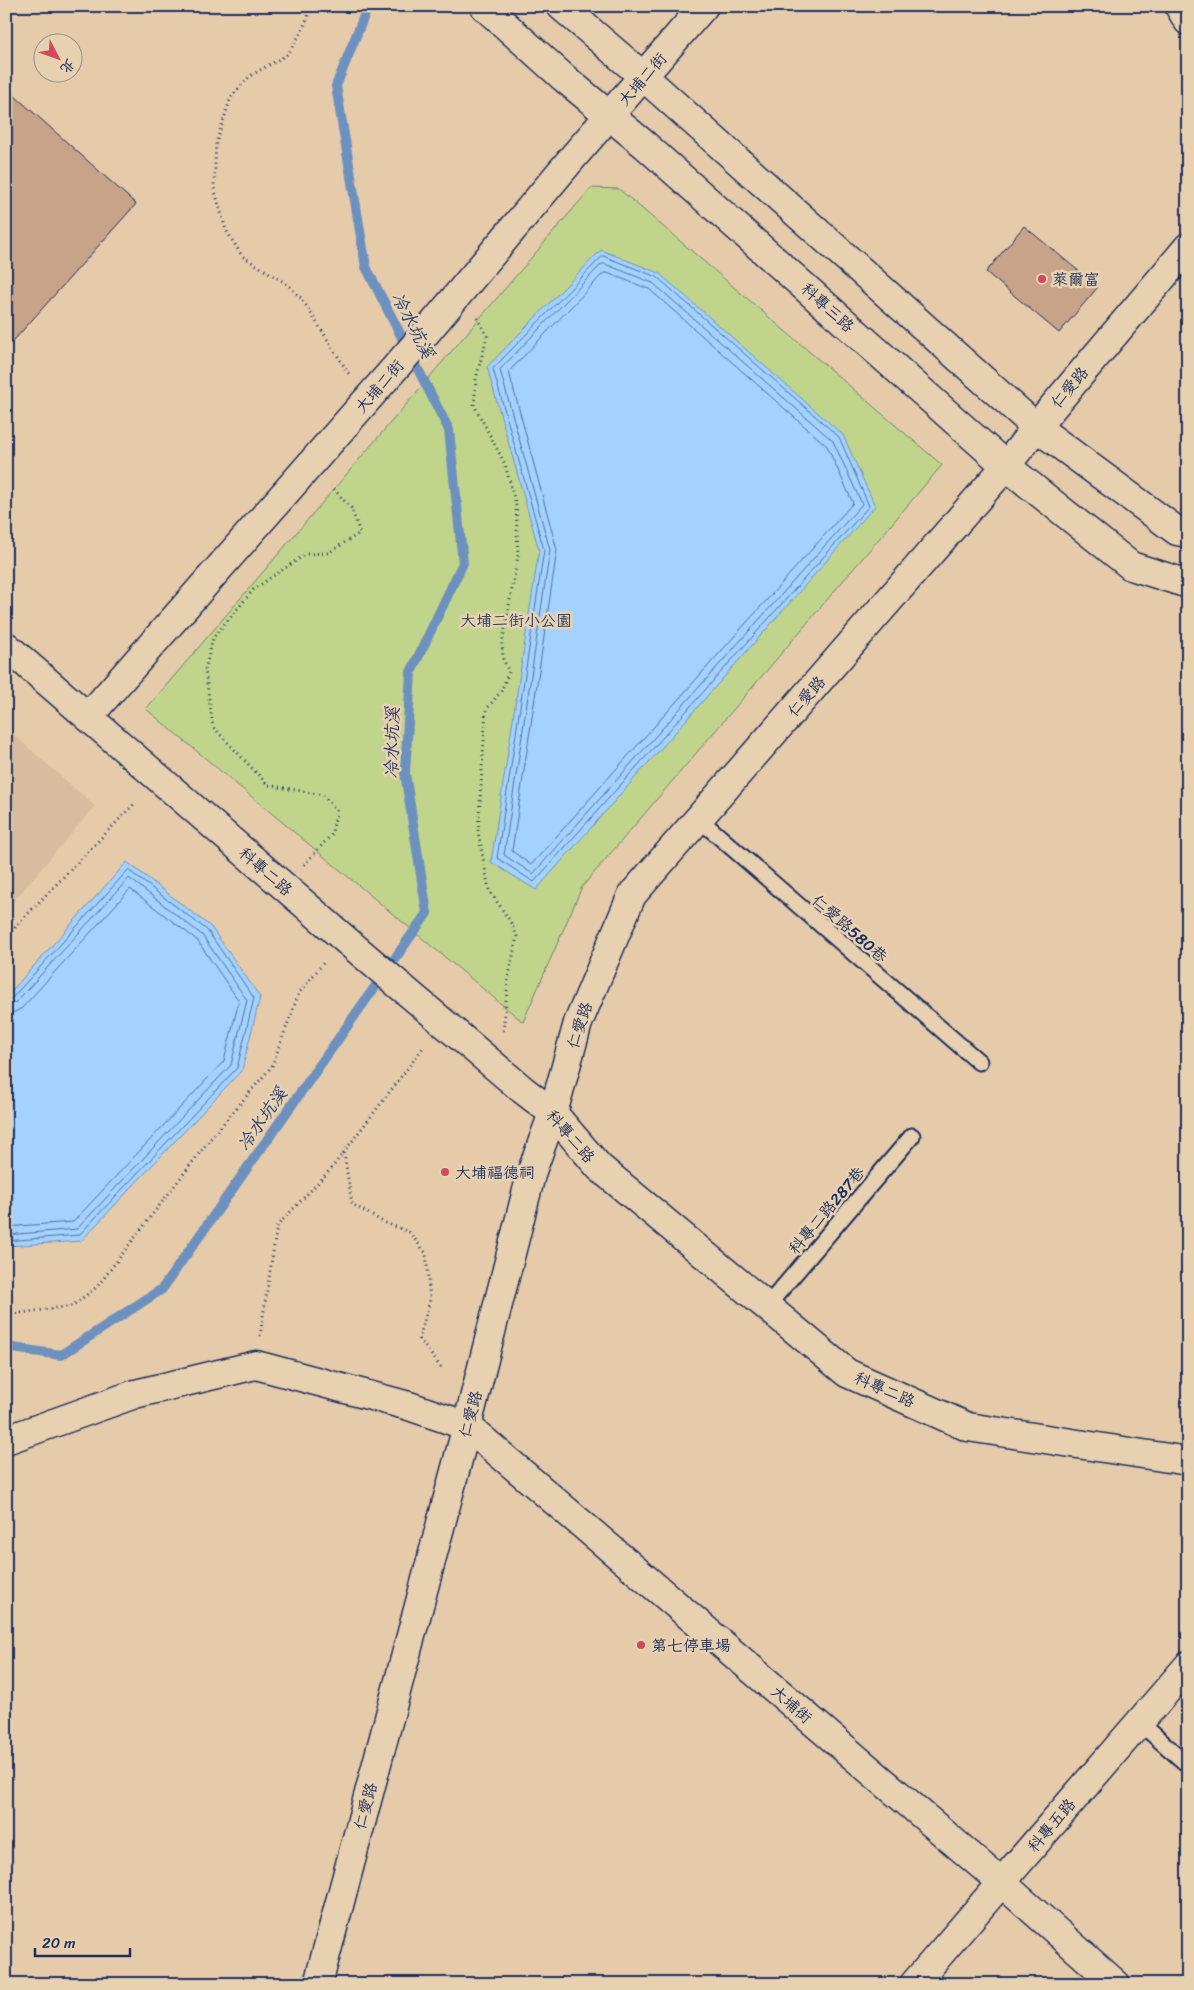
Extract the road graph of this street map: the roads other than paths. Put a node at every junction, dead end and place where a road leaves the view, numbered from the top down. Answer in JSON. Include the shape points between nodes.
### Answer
{"nodes":[{"id":1,"x":484,"y":6,"type":"edge"},
{"id":2,"x":561,"y":6,"type":"edge"},
{"id":3,"x":704,"y":6,"type":"edge"},
{"id":4,"x":1179,"y":6,"type":"edge"},
{"id":5,"x":1188,"y":21,"type":"edge"},
{"id":6,"x":644,"y":77,"type":"junction"},
{"id":7,"x":611,"y":115,"type":"junction"},
{"id":8,"x":1188,"y":246,"type":"edge"},
{"id":9,"x":1036,"y":427,"type":"junction"},
{"id":10,"x":1006,"y":466,"type":"junction"},
{"id":11,"x":1188,"y":534,"type":"edge"},
{"id":12,"x":1188,"y":584,"type":"edge"},
{"id":13,"x":6,"y":646,"type":"edge"},
{"id":14,"x":88,"y":717,"type":"junction"},
{"id":15,"x":699,"y":819,"type":"junction"},
{"id":16,"x":979,"y":1062,"type":"dead end"},
{"id":17,"x":554,"y":1112,"type":"junction"},
{"id":18,"x":912,"y":1136,"type":"dead end"},
{"id":19,"x":768,"y":1306,"type":"junction"},
{"id":20,"x":467,"y":1426,"type":"junction"},
{"id":21,"x":6,"y":1440,"type":"edge"},
{"id":22,"x":1188,"y":1461,"type":"edge"},
{"id":23,"x":1188,"y":1666,"type":"edge"},
{"id":24,"x":1139,"y":1722,"type":"junction"},
{"id":25,"x":1188,"y":1765,"type":"edge"},
{"id":26,"x":1002,"y":1883,"type":"junction"},
{"id":27,"x":318,"y":1984,"type":"edge"},
{"id":28,"x":914,"y":1984,"type":"edge"},
{"id":29,"x":1116,"y":1984,"type":"edge"}],
"edges":[{"from":1,"to":7,"type":"street","name":"科專三路","via":[[564,78]]},
{"from":2,"to":6,"type":"street"},
{"from":3,"to":6,"type":"street","name":"大埔二街"},
{"from":4,"to":5,"type":"street"},
{"from":6,"to":7,"type":"street","name":"大埔二街"},
{"from":6,"to":9,"type":"street"},
{"from":7,"to":10,"type":"street","name":"科專三路"},
{"from":7,"to":14,"type":"street","name":"大埔二街","via":[[424,335]]},
{"from":8,"to":9,"type":"street","name":"仁愛路"},
{"from":9,"to":10,"type":"street","name":"仁愛路"},
{"from":9,"to":11,"type":"street","via":[[1177,531]]},
{"from":10,"to":12,"type":"street","name":"科專三路","via":[[1131,566]]},
{"from":10,"to":15,"type":"street","name":"仁愛路"},
{"from":13,"to":14,"type":"street","name":"科專二路"},
{"from":14,"to":17,"type":"street","name":"科專二路","via":[[347,941]]},
{"from":15,"to":16,"type":"lane","name":"仁愛路580巷"},
{"from":15,"to":17,"type":"street","name":"仁愛路","via":[[632,895],[578,1023]]},
{"from":17,"to":19,"type":"street","name":"科專二路","via":[[599,1167]]},
{"from":17,"to":20,"type":"street","name":"仁愛路","via":[[532,1171]]},
{"from":18,"to":19,"type":"lane","name":"科專二路287巷"},
{"from":19,"to":22,"type":"street","name":"科專二路","via":[[847,1372],[968,1426]]},
{"from":20,"to":21,"type":"street","via":[[409,1406],[256,1365],[135,1394]]},
{"from":20,"to":26,"type":"street","name":"大埔街"},
{"from":20,"to":27,"type":"street","name":"仁愛路"},
{"from":23,"to":24,"type":"street","name":"科專五路"},
{"from":24,"to":25,"type":"lane"},
{"from":24,"to":26,"type":"street","name":"科專五路"},
{"from":26,"to":28,"type":"street","name":"科專五路"},
{"from":26,"to":29,"type":"street","name":"大埔街"}]}
